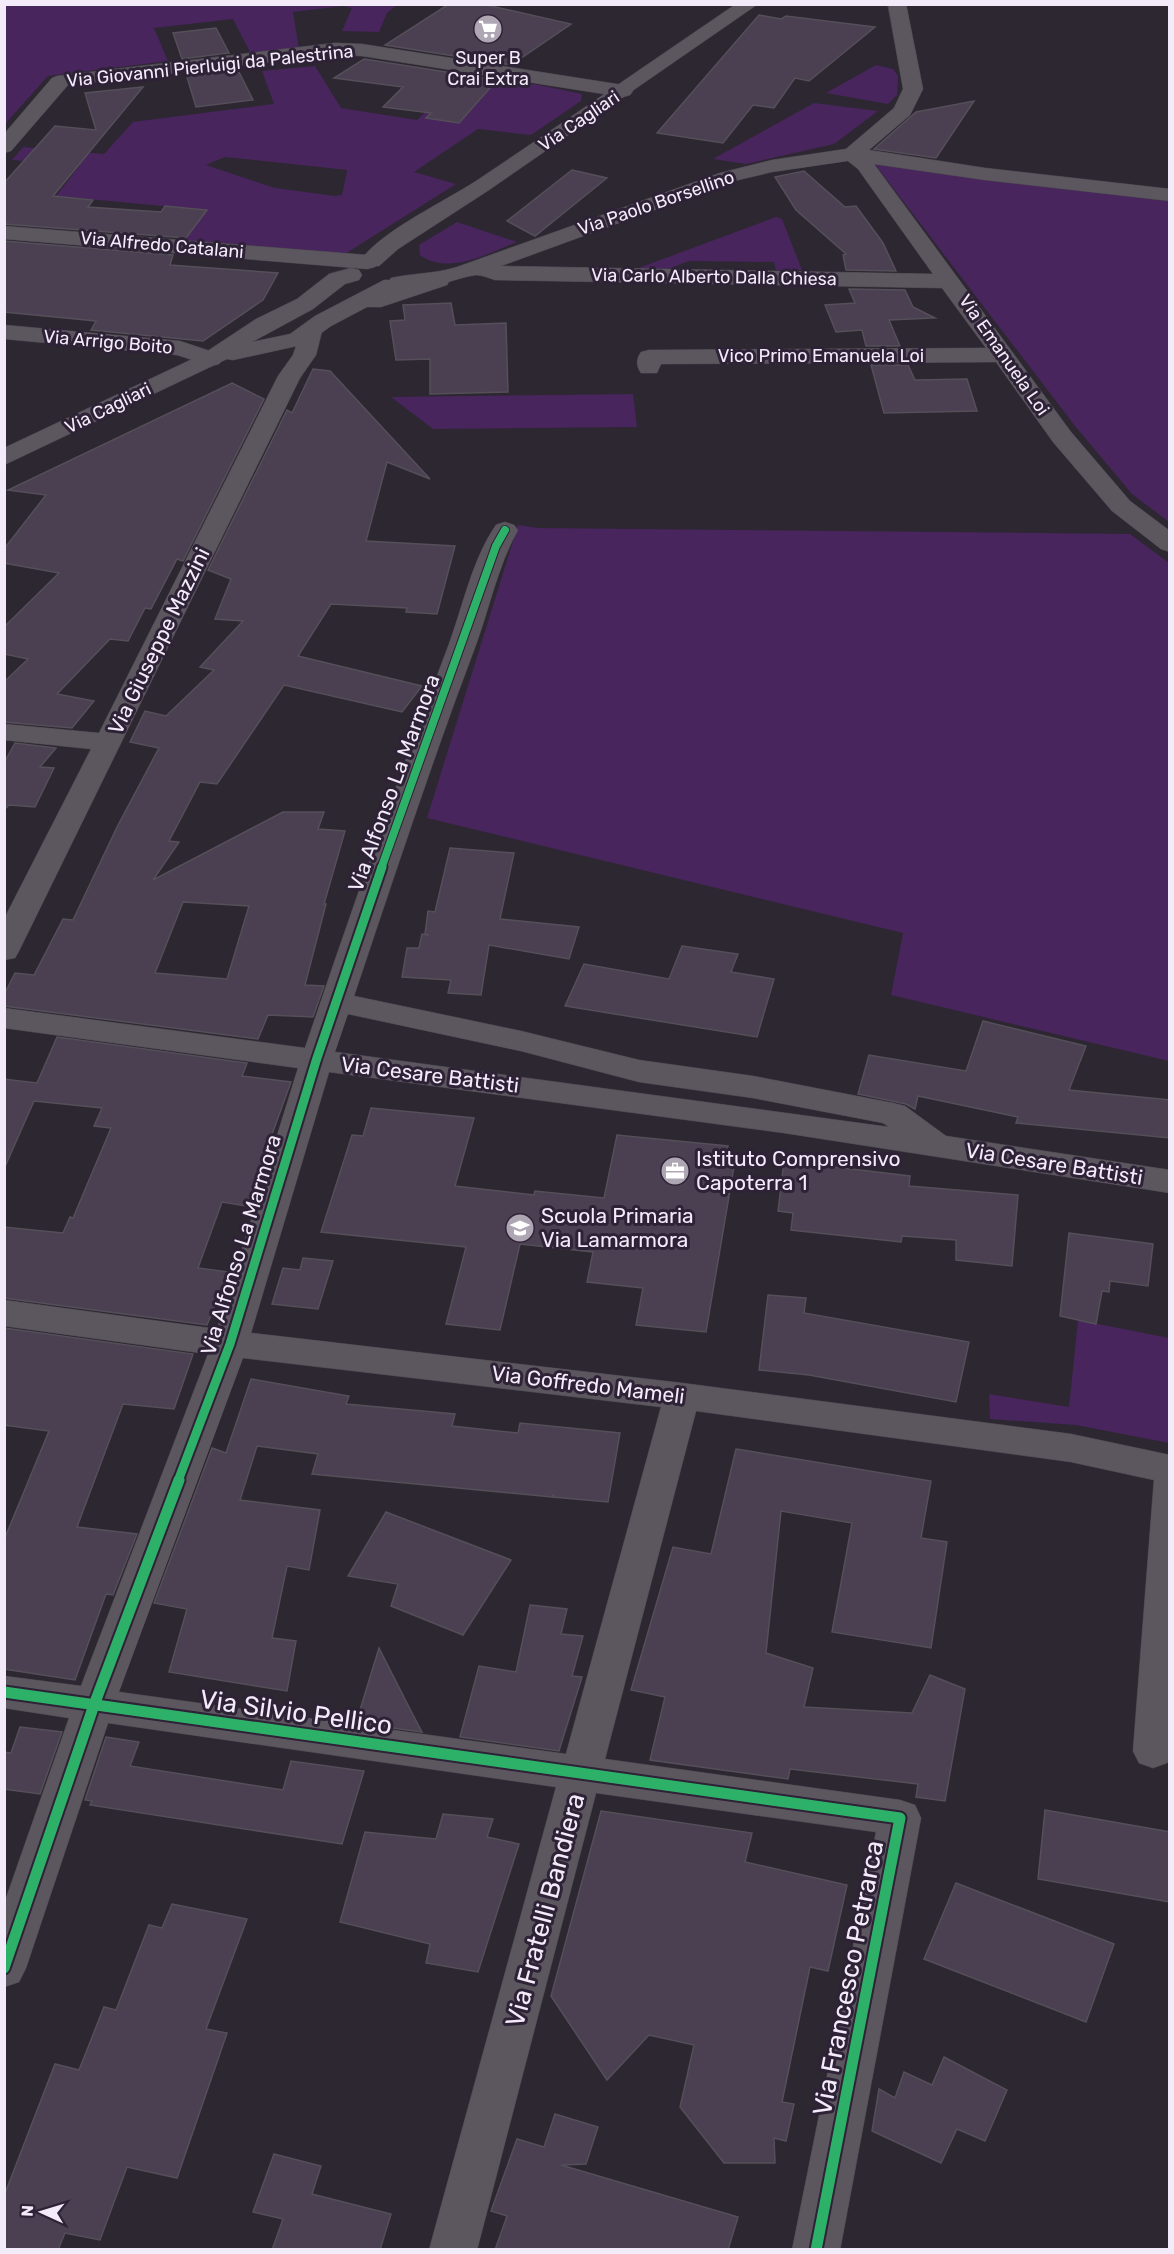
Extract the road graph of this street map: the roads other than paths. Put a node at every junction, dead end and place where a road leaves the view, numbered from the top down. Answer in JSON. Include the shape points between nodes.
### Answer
{"nodes":[{"id":1,"x":749,"y":4,"type":"edge"},
{"id":2,"x":897,"y":4,"type":"edge"},
{"id":3,"x":623,"y":91,"type":"junction"},
{"id":4,"x":4,"y":147,"type":"edge"},
{"id":5,"x":852,"y":154,"type":"junction"},
{"id":6,"x":1170,"y":195,"type":"edge"},
{"id":7,"x":4,"y":232,"type":"edge"},
{"id":8,"x":402,"y":265,"type":"junction"},
{"id":9,"x":360,"y":268,"type":"junction"},
{"id":10,"x":471,"y":270,"type":"junction"},
{"id":11,"x":439,"y":280,"type":"junction"},
{"id":12,"x":951,"y":281,"type":"junction"},
{"id":13,"x":348,"y":308,"type":"junction"},
{"id":14,"x":310,"y":331,"type":"junction"},
{"id":15,"x":4,"y":332,"type":"edge"},
{"id":16,"x":263,"y":337,"type":"junction"},
{"id":17,"x":1005,"y":355,"type":"junction"},
{"id":18,"x":211,"y":359,"type":"junction"},
{"id":19,"x":649,"y":368,"type":"dead end"},
{"id":20,"x":4,"y":458,"type":"edge"},
{"id":21,"x":505,"y":530,"type":"dead end"},
{"id":22,"x":1170,"y":544,"type":"edge"},
{"id":23,"x":4,"y":732,"type":"edge"},
{"id":24,"x":110,"y":742,"type":"junction"},
{"id":25,"x":4,"y":951,"type":"edge"},
{"id":26,"x":336,"y":1002,"type":"junction"},
{"id":27,"x":4,"y":1018,"type":"edge"},
{"id":28,"x":316,"y":1061,"type":"junction"},
{"id":29,"x":789,"y":1108,"type":"junction"},
{"id":30,"x":1170,"y":1182,"type":"edge"},
{"id":31,"x":4,"y":1313,"type":"edge"},
{"id":32,"x":230,"y":1344,"type":"junction"},
{"id":33,"x":682,"y":1396,"type":"junction"},
{"id":34,"x":1170,"y":1469,"type":"edge"},
{"id":35,"x":1170,"y":1484,"type":"edge"},
{"id":36,"x":4,"y":1692,"type":"edge"},
{"id":37,"x":94,"y":1706,"type":"junction"},
{"id":38,"x":1153,"y":1751,"type":"dead end"},
{"id":39,"x":582,"y":1772,"type":"junction"},
{"id":40,"x":4,"y":1968,"type":"edge"},
{"id":41,"x":453,"y":2250,"type":"edge"},
{"id":42,"x":816,"y":2250,"type":"edge"}],
"edges":[{"from":1,"to":3,"type":"street","name":"Via Cagliari"},
{"from":2,"to":5,"type":"street","via":[[913,89],[903,111]]},
{"from":3,"to":4,"type":"street","name":"Via Giovanni Pierluigi da Palestrina","via":[[362,50],[335,50],[64,80]]},
{"from":3,"to":8,"type":"street","name":"Via Cagliari"},
{"from":5,"to":6,"type":"street"},
{"from":5,"to":10,"type":"street","name":"Via Paolo Borsellino","via":[[727,177]]},
{"from":5,"to":12,"type":"street","name":"Via Emanuela Loi","via":[[865,165]]},
{"from":7,"to":9,"type":"street","name":"Via Alfredo Catalani","via":[[320,259]]},
{"from":8,"to":9,"type":"street","name":"Via Alfredo Catalani","via":[[390,261]]},
{"from":8,"to":10,"type":"street","name":"Via Paolo Borsellino"},
{"from":8,"to":11,"type":"street","name":"Via Paolo Borsellino"},
{"from":8,"to":13,"type":"street","name":"Via Cagliari"},
{"from":9,"to":16,"type":"street","name":"Via Cagliari","via":[[337,279]]},
{"from":10,"to":11,"type":"street","name":"Via Paolo Borsellino"},
{"from":10,"to":12,"type":"street","name":"Via Carlo Alberto Dalla Chiesa"},
{"from":11,"to":13,"type":"street"},
{"from":12,"to":17,"type":"street","name":"Via Emanuela Loi"},
{"from":13,"to":14,"type":"street","name":"Via Cagliari"},
{"from":14,"to":16,"type":"street","name":"Via Cagliari","via":[[298,339]]},
{"from":14,"to":24,"type":"street","name":"Via Giuseppe Mazzini","via":[[310,341]]},
{"from":15,"to":18,"type":"street","name":"Via Arrigo Boito","via":[[180,348]]},
{"from":16,"to":18,"type":"street","name":"Via Cagliari"},
{"from":17,"to":19,"type":"street","name":"Vico Primo Emanuela Loi","via":[[649,357]]},
{"from":17,"to":22,"type":"street","name":"Via Emanuela Loi","via":[[1088,470],[1121,506]]},
{"from":18,"to":20,"type":"street","name":"Via Cagliari"},
{"from":21,"to":26,"type":"street","name":"Via Alfonso La Marmora","via":[[415,770]]},
{"from":23,"to":24,"type":"street"},
{"from":24,"to":25,"type":"street","name":"Via Giuseppe Mazzini"},
{"from":26,"to":28,"type":"street","name":"Via Alfonso La Marmora"},
{"from":26,"to":29,"type":"street","name":"Via Cesare Battisti","via":[[520,1041]]},
{"from":27,"to":28,"type":"street","name":"Via Cesare Battisti"},
{"from":28,"to":29,"type":"street","name":"Via Cesare Battisti"},
{"from":28,"to":32,"type":"street","name":"Via Alfonso La Marmora"},
{"from":29,"to":30,"type":"street","name":"Via Cesare Battisti","via":[[939,1146]]},
{"from":31,"to":32,"type":"street","name":"Via Goffredo Mameli"},
{"from":32,"to":33,"type":"street","name":"Via Goffredo Mameli"},
{"from":32,"to":37,"type":"street","name":"Via Alfonso La Marmora"},
{"from":33,"to":34,"type":"street","name":"Via Goffredo Mameli","via":[[1071,1448]]},
{"from":33,"to":39,"type":"street","name":"Via Fratelli Bandiera"},
{"from":35,"to":38,"type":"street"},
{"from":36,"to":37,"type":"street","name":"Via Silvio Pellico"},
{"from":37,"to":39,"type":"street","name":"Via Silvio Pellico"},
{"from":37,"to":40,"type":"street","name":"Via Alfonso La Marmora"},
{"from":39,"to":41,"type":"street","name":"Via Fratelli Bandiera"},
{"from":39,"to":42,"type":"street","name":"Via Francesco Petrarca","via":[[900,1818]]}]}
